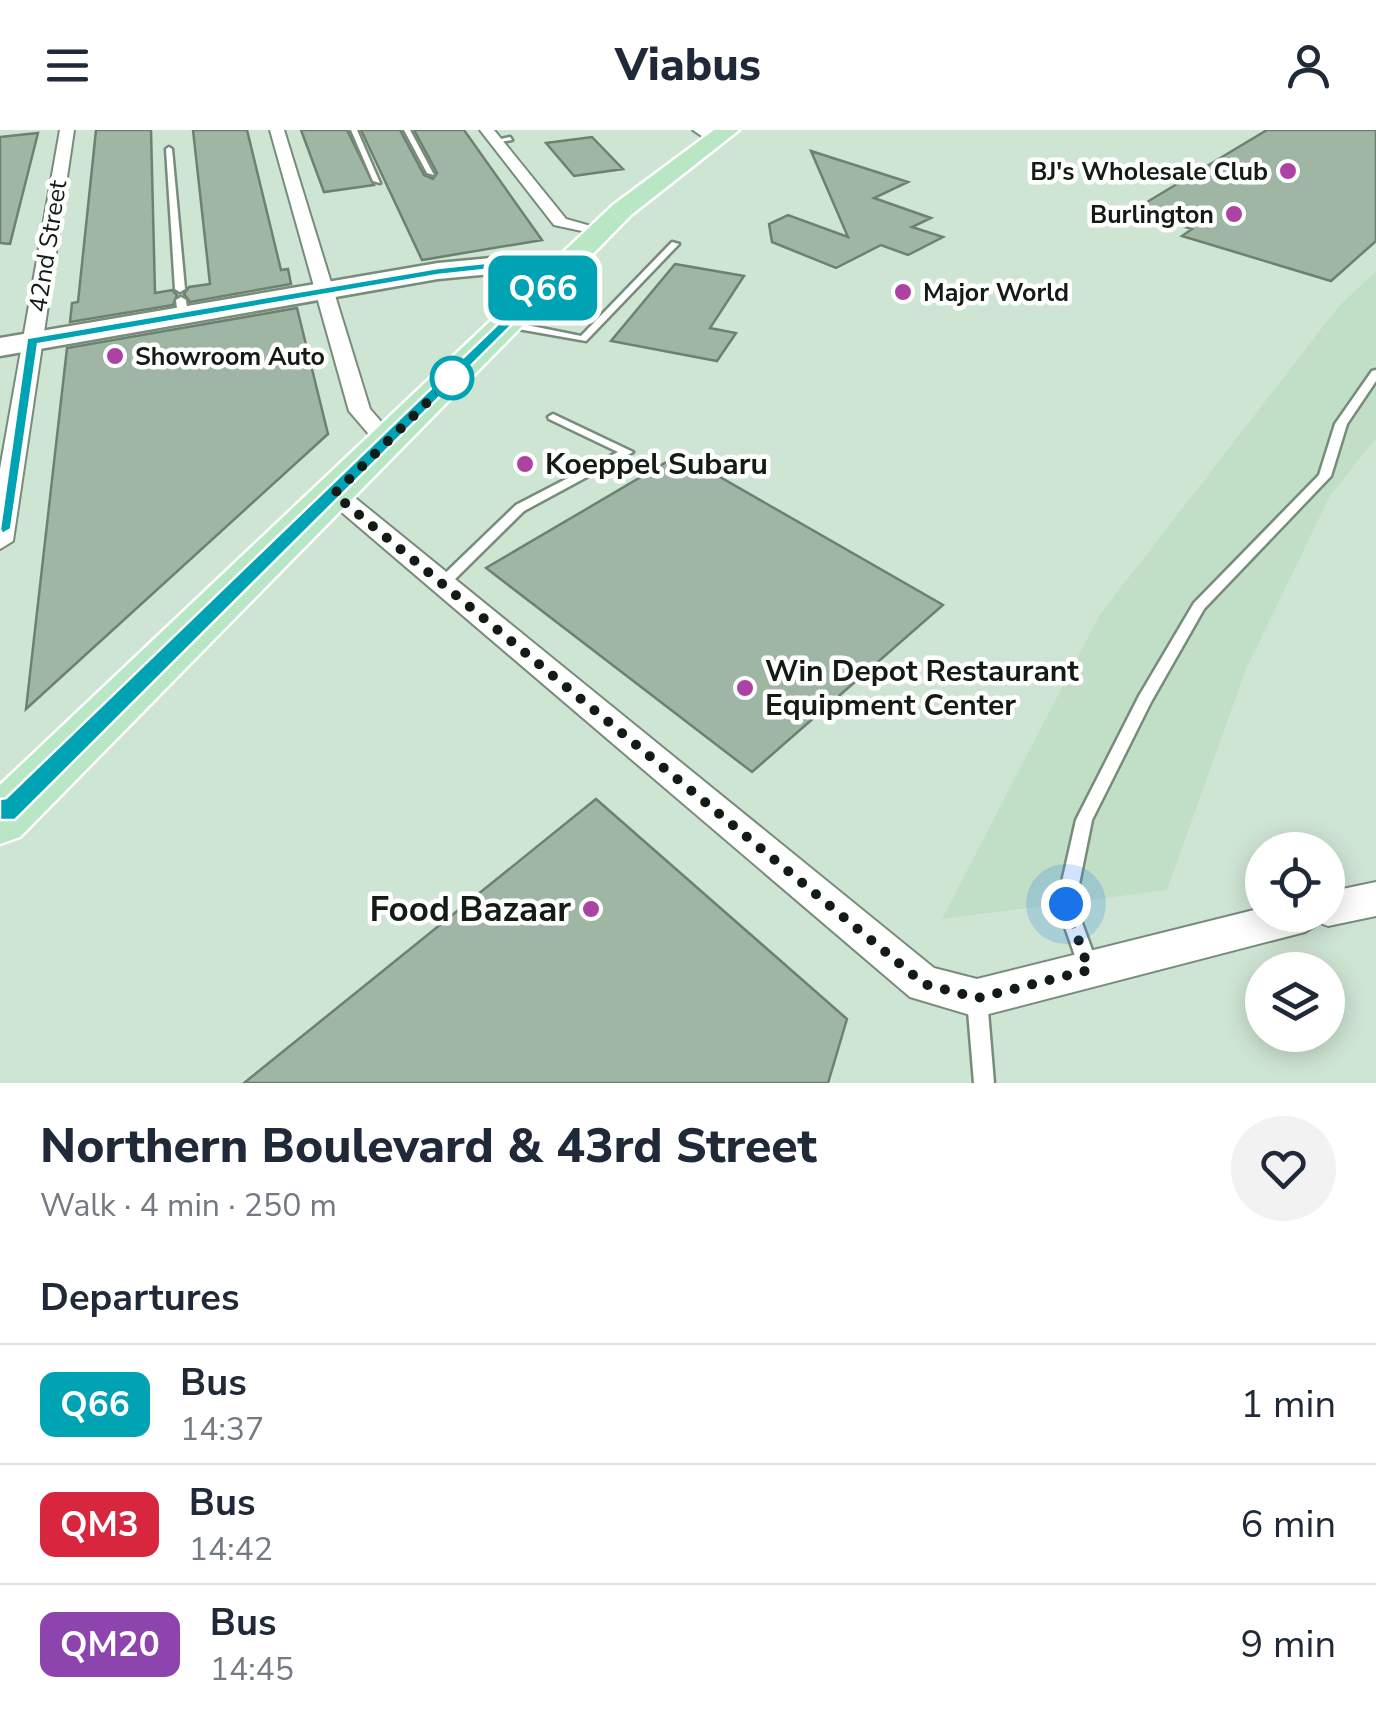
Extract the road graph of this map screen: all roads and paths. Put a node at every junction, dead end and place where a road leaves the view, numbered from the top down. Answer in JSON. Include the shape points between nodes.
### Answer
{"nodes":[{"id":1,"x":66,"y":130,"type":"edge"},
{"id":2,"x":277,"y":130,"type":"edge"},
{"id":3,"x":354,"y":130,"type":"edge"},
{"id":4,"x":407,"y":130,"type":"edge"},
{"id":5,"x":714,"y":133,"type":"edge"},
{"id":6,"x":497,"y":136,"type":"edge"},
{"id":7,"x":170,"y":149,"type":"dead end"},
{"id":8,"x":432,"y":173,"type":"dead end"},
{"id":9,"x":377,"y":180,"type":"dead end"},
{"id":10,"x":599,"y":233,"type":"junction"},
{"id":11,"x":675,"y":244,"type":"dead end"},
{"id":12,"x":564,"y":267,"type":"junction"},
{"id":13,"x":325,"y":292,"type":"junction"},
{"id":14,"x":181,"y":302,"type":"junction"},
{"id":15,"x":506,"y":324,"type":"junction"},
{"id":16,"x":32,"y":341,"type":"junction"},
{"id":17,"x":0,"y":346,"type":"edge"},
{"id":18,"x":1376,"y":373,"type":"edge"},
{"id":19,"x":553,"y":417,"type":"dead end"},
{"id":20,"x":387,"y":441,"type":"junction"},
{"id":21,"x":334,"y":494,"type":"junction"},
{"id":22,"x":0,"y":540,"type":"edge"},
{"id":23,"x":442,"y":584,"type":"junction"},
{"id":24,"x":2,"y":813,"type":"edge"},
{"id":25,"x":1376,"y":899,"type":"edge"},
{"id":26,"x":1345,"y":905,"type":"edge"},
{"id":27,"x":1245,"y":930,"type":"edge"},
{"id":28,"x":1071,"y":974,"type":"junction"},
{"id":29,"x":978,"y":998,"type":"junction"},
{"id":30,"x":984,"y":1083,"type":"edge"}],
"edges":[{"from":1,"to":16,"type":"street","name":"42nd Street"},
{"from":2,"to":13,"type":"street"},
{"from":3,"to":9,"type":"lane"},
{"from":4,"to":8,"type":"lane"},
{"from":5,"to":10,"type":"main road"},
{"from":6,"to":10,"type":"street","via":[[560,222]]},
{"from":7,"to":14,"type":"lane"},
{"from":10,"to":12,"type":"main road"},
{"from":11,"to":15,"type":"lane","via":[[582,339]]},
{"from":12,"to":13,"type":"street","via":[[488,265]]},
{"from":12,"to":15,"type":"main road"},
{"from":13,"to":14,"type":"street"},
{"from":13,"to":20,"type":"street","via":[[360,411]]},
{"from":14,"to":16,"type":"street"},
{"from":15,"to":20,"type":"main road"},
{"from":16,"to":17,"type":"street"},
{"from":16,"to":22,"type":"street","name":"42nd Street"},
{"from":18,"to":28,"type":"lane","via":[[1341,424],[1325,476],[1198,606],[1144,700],[1084,820],[1066,904]]},
{"from":19,"to":23,"type":"lane","via":[[626,452],[520,508]]},
{"from":20,"to":21,"type":"main road"},
{"from":21,"to":23,"type":"street"},
{"from":21,"to":24,"type":"main road"},
{"from":23,"to":29,"type":"street","via":[[903,970],[924,984]]},
{"from":25,"to":26,"type":"street"},
{"from":27,"to":28,"type":"street"},
{"from":28,"to":29,"type":"street"},
{"from":29,"to":30,"type":"lane"}]}
